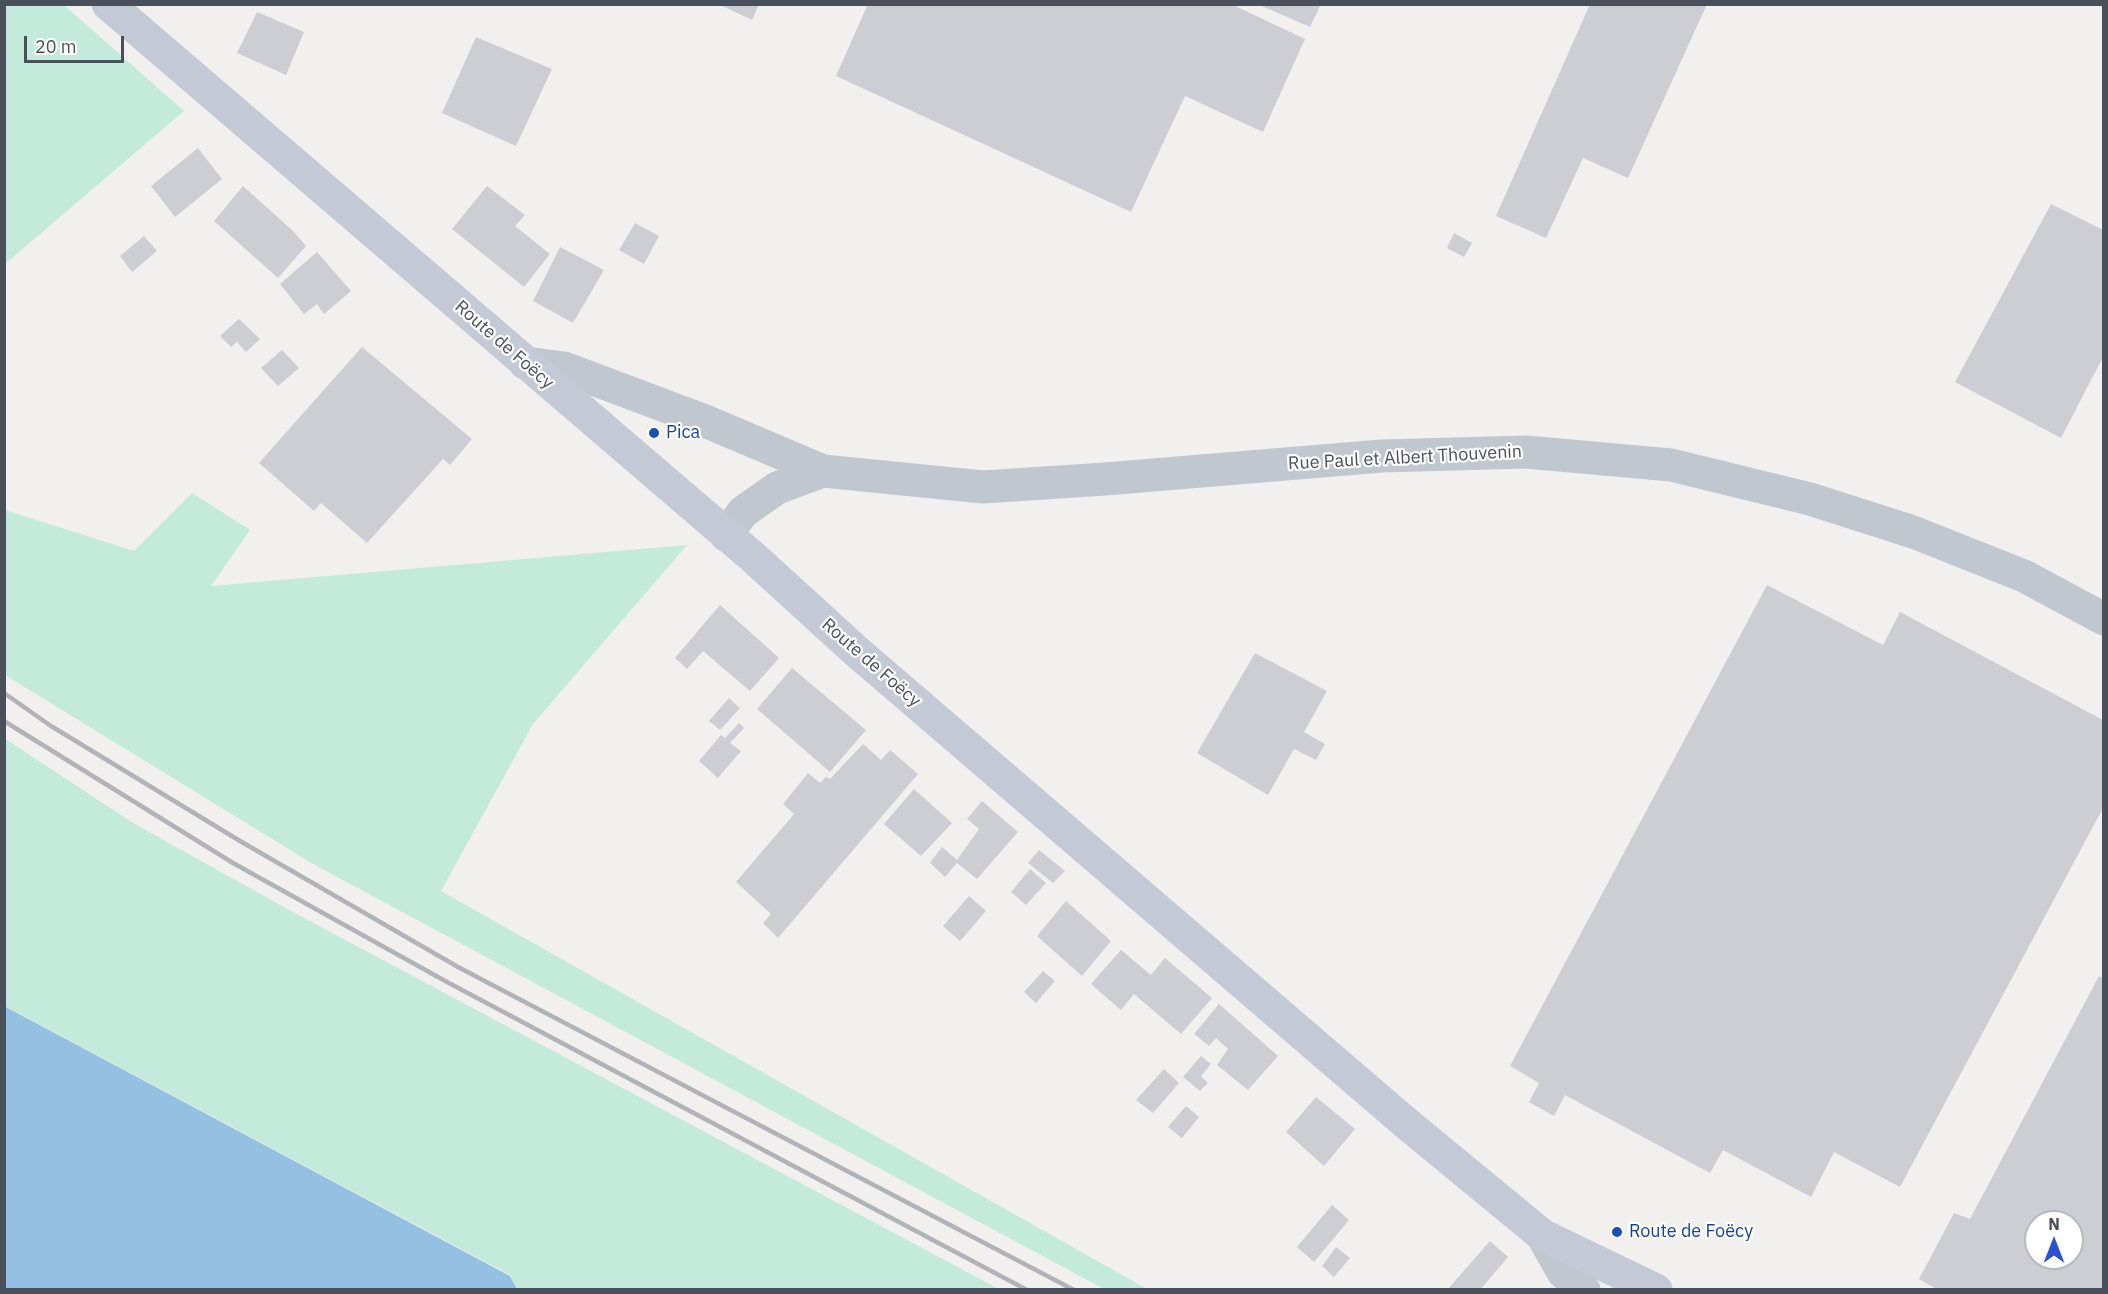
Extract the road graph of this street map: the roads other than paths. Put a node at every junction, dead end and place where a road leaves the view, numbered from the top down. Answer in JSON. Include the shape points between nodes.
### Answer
{"nodes":[{"id":1,"x":108,"y":4,"type":"edge"},
{"id":2,"x":525,"y":363,"type":"junction"},
{"id":3,"x":823,"y":471,"type":"junction"},
{"id":4,"x":726,"y":535,"type":"junction"},
{"id":5,"x":2103,"y":619,"type":"edge"},
{"id":6,"x":1542,"y":1235,"type":"junction"},
{"id":7,"x":1584,"y":1290,"type":"edge"},
{"id":8,"x":1656,"y":1290,"type":"edge"}],
"edges":[{"from":1,"to":2,"type":"street","name":"Route de Foëcy"},
{"from":2,"to":3,"type":"street","name":"Rue Paul et Albert Thouvenin","via":[[564,368]]},
{"from":2,"to":4,"type":"street","name":"Route de Foëcy"},
{"from":3,"to":4,"type":"street","name":"Rue Paul et Albert Thouvenin","via":[[777,488],[743,512]]},
{"from":3,"to":5,"type":"street","name":"Rue Paul et Albert Thouvenin","via":[[983,486],[1394,455],[1526,452],[1671,465],[1810,499],[1914,532],[2024,576]]},
{"from":4,"to":6,"type":"street","name":"Route de Foëcy","via":[[1406,1124]]},
{"from":6,"to":7,"type":"street","via":[[1563,1272]]},
{"from":6,"to":8,"type":"street","name":"Route de Foëcy"}]}
